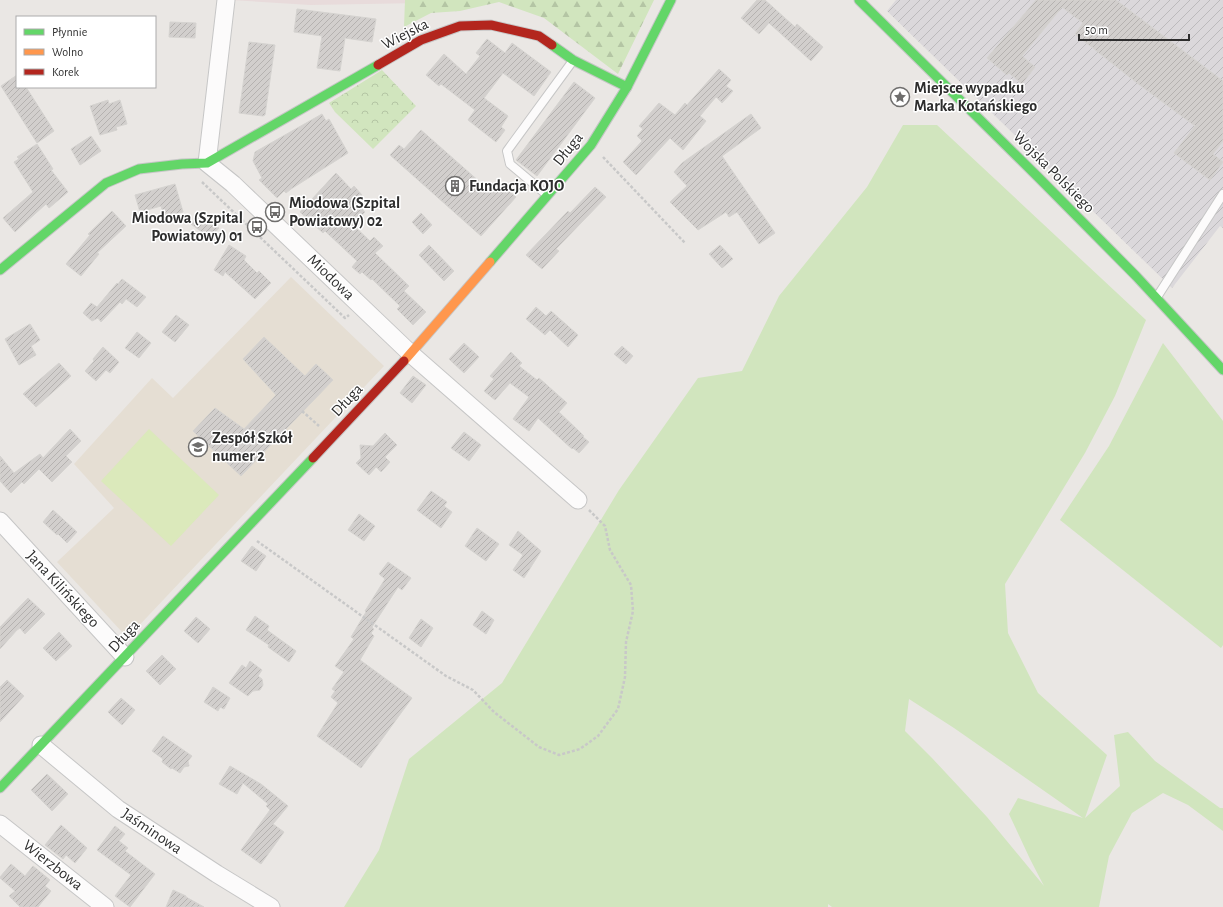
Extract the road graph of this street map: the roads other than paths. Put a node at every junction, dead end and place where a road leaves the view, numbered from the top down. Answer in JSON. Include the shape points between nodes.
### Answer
{"nodes":[{"id":1,"x":226,"y":0,"type":"edge"},
{"id":2,"x":672,"y":0,"type":"edge"},
{"id":3,"x":859,"y":0,"type":"edge"},
{"id":4,"x":573,"y":60,"type":"junction"},
{"id":5,"x":627,"y":87,"type":"junction"},
{"id":6,"x":207,"y":163,"type":"junction"},
{"id":7,"x":1223,"y":194,"type":"edge"},
{"id":8,"x":548,"y":196,"type":"junction"},
{"id":9,"x":0,"y":270,"type":"edge"},
{"id":10,"x":1156,"y":298,"type":"junction"},
{"id":11,"x":411,"y":354,"type":"junction"},
{"id":12,"x":1223,"y":370,"type":"edge"},
{"id":13,"x":578,"y":500,"type":"road end"},
{"id":14,"x":0,"y":521,"type":"edge"},
{"id":15,"x":125,"y":657,"type":"junction"},
{"id":16,"x":41,"y":745,"type":"junction"},
{"id":17,"x":0,"y":788,"type":"edge"},
{"id":18,"x":0,"y":824,"type":"edge"},
{"id":19,"x":105,"y":907,"type":"edge"},
{"id":20,"x":271,"y":907,"type":"edge"}],
"edges":[{"from":1,"to":6,"type":"street"},
{"from":2,"to":5,"type":"street","name":"Długa"},
{"from":3,"to":10,"type":"street","name":"Wojska Polskiego"},
{"from":4,"to":5,"type":"street","name":"Wiejska"},
{"from":4,"to":6,"type":"street","name":"Wiejska","via":[[539,36],[491,25],[460,26],[421,40]]},
{"from":4,"to":8,"type":"lane","via":[[507,151],[510,164]]},
{"from":5,"to":8,"type":"street","name":"Długa","via":[[592,145]]},
{"from":6,"to":9,"type":"street","via":[[140,169],[106,183]]},
{"from":6,"to":11,"type":"street","name":"Miodowa","via":[[233,184]]},
{"from":7,"to":10,"type":"lane"},
{"from":8,"to":11,"type":"street","name":"Długa"},
{"from":10,"to":12,"type":"street","name":"Wojska Polskiego"},
{"from":11,"to":13,"type":"street","name":"Miodowa"},
{"from":11,"to":15,"type":"street","name":"Długa"},
{"from":14,"to":15,"type":"street","name":"Jana Kilińskiego"},
{"from":15,"to":16,"type":"street","name":"Długa"},
{"from":16,"to":17,"type":"street","name":"Długa"},
{"from":16,"to":20,"type":"street","name":"Jaśminowa","via":[[118,809]]},
{"from":18,"to":19,"type":"street","name":"Wierzbowa"}]}
